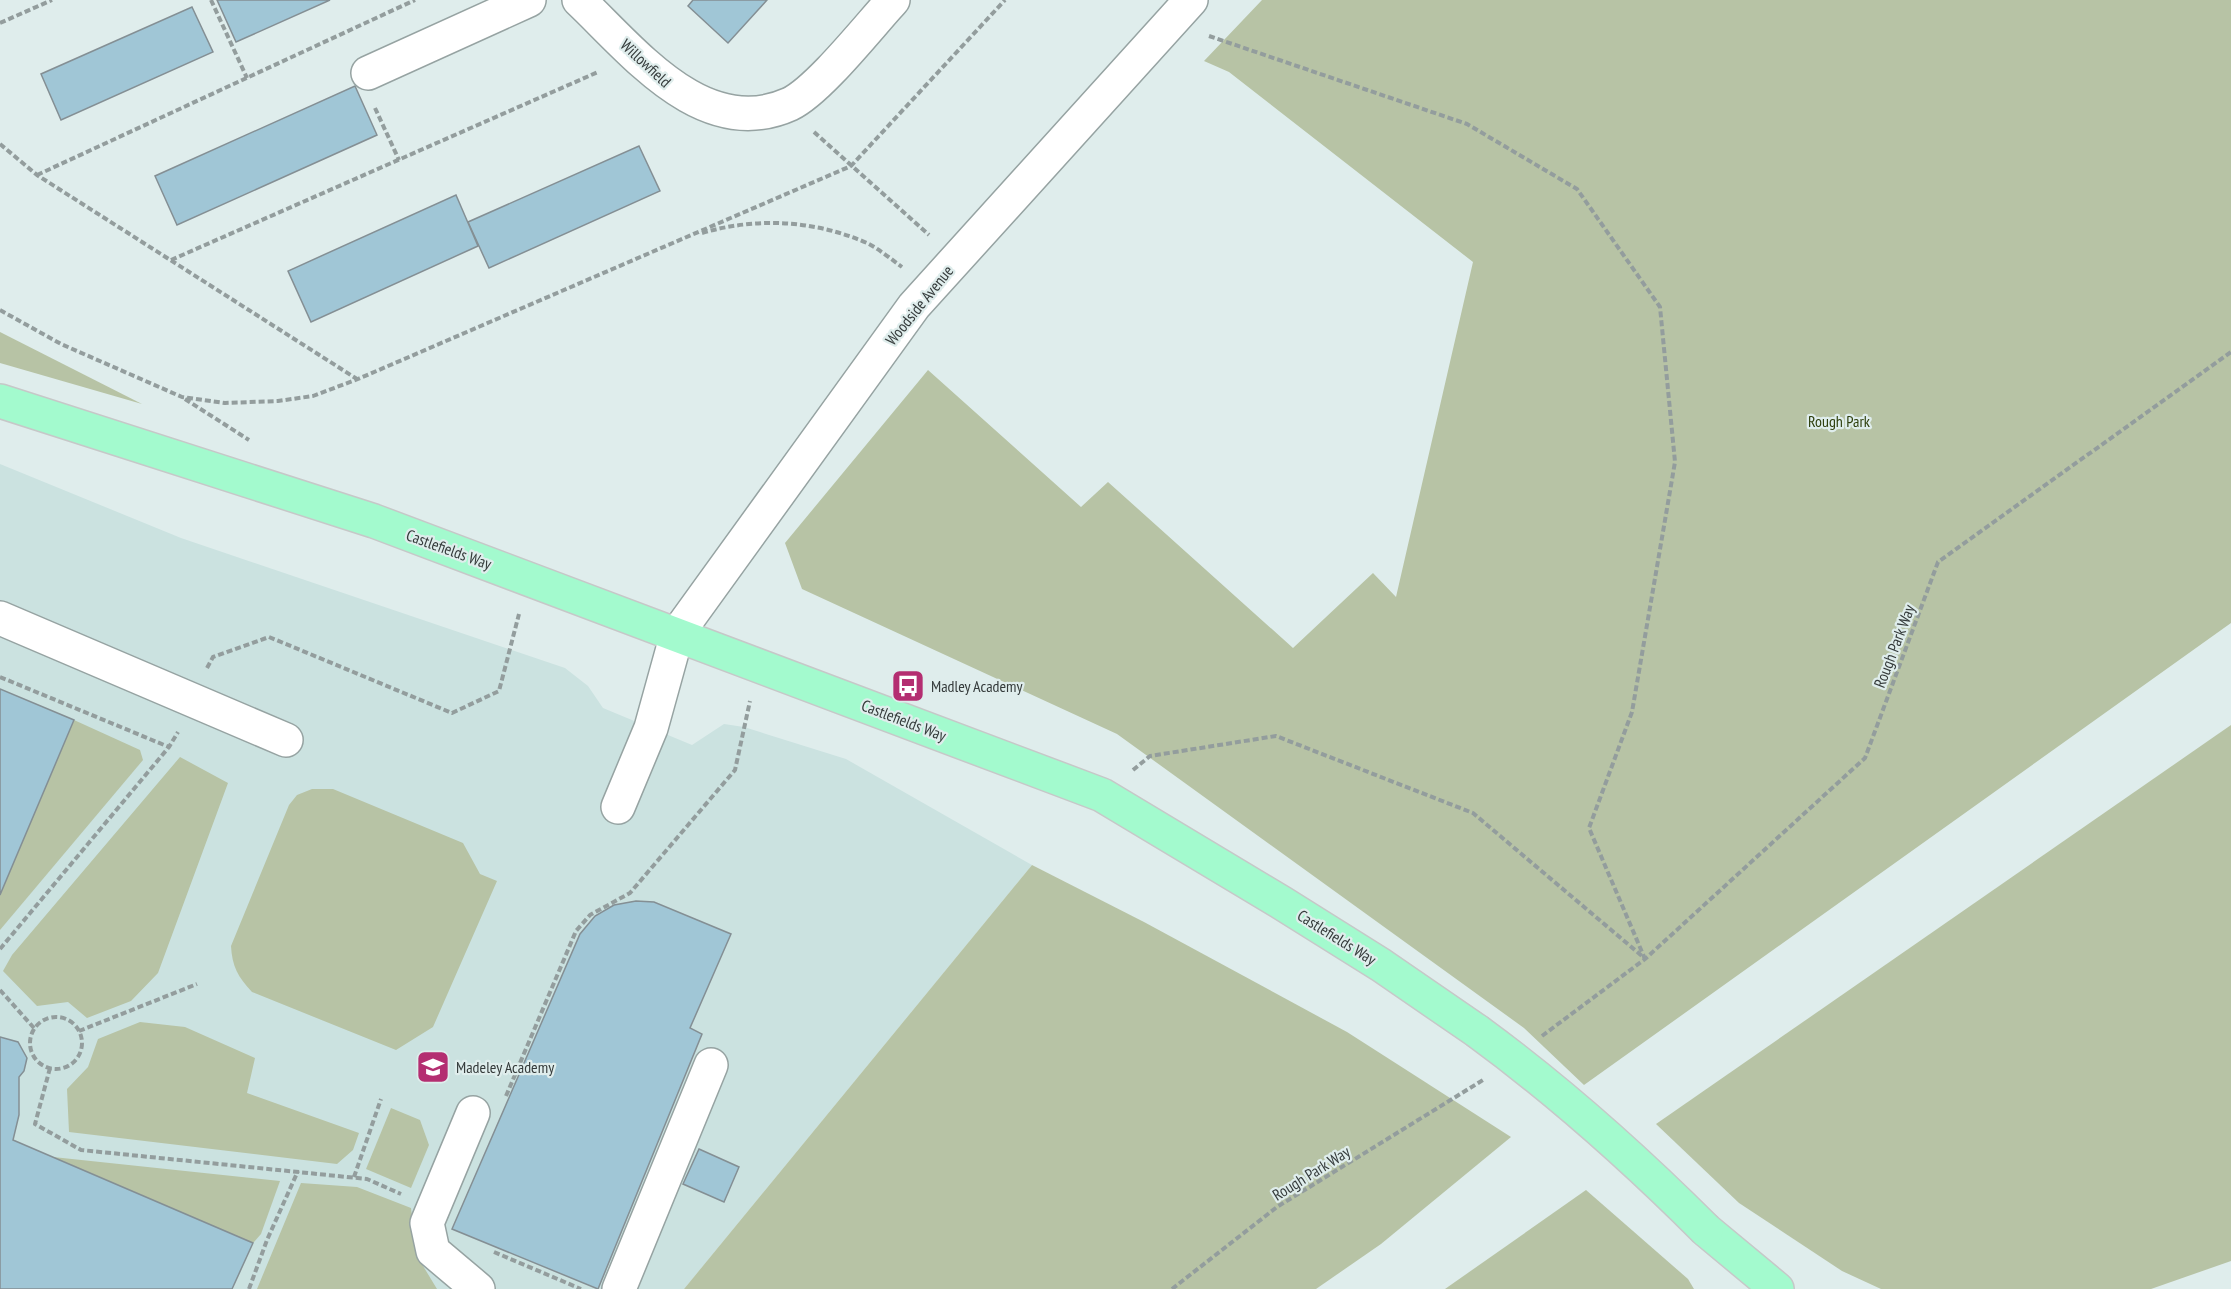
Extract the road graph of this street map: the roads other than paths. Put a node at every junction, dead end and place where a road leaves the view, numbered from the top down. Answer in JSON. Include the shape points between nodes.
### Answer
{"nodes":[{"id":1,"x":529,"y":0,"type":"edge"},
{"id":2,"x":579,"y":0,"type":"edge"},
{"id":3,"x":893,"y":0,"type":"edge"},
{"id":4,"x":1181,"y":11,"type":"edge"},
{"id":5,"x":368,"y":73,"type":"dead end"},
{"id":6,"x":0,"y":401,"type":"edge"},
{"id":7,"x":0,"y":618,"type":"edge"},
{"id":8,"x":677,"y":634,"type":"junction"},
{"id":9,"x":286,"y":740,"type":"dead end"},
{"id":10,"x":618,"y":807,"type":"dead end"},
{"id":11,"x":711,"y":1065,"type":"dead end"},
{"id":12,"x":473,"y":1113,"type":"dead end"},
{"id":13,"x":1706,"y":1230,"type":"junction"},
{"id":14,"x":478,"y":1289,"type":"edge"},
{"id":15,"x":619,"y":1289,"type":"edge"},
{"id":16,"x":1745,"y":1289,"type":"edge"},
{"id":17,"x":1777,"y":1289,"type":"edge"}],
"edges":[{"from":1,"to":5,"type":"street"},
{"from":2,"to":3,"type":"street","name":"Willowfield","via":[[672,88],[735,115],[791,103],[817,83]]},
{"from":4,"to":8,"type":"street","name":"Woodside Avenue","via":[[914,306]]},
{"from":6,"to":8,"type":"main road","name":"Castlefields Way","via":[[375,521]]},
{"from":7,"to":9,"type":"street"},
{"from":8,"to":10,"type":"street","via":[[651,728]]},
{"from":8,"to":13,"type":"main road","name":"Castlefields Way","bridge":true,"via":[[1102,795],[1302,915],[1477,1031],[1584,1115]]},
{"from":11,"to":15,"type":"street"},
{"from":12,"to":14,"type":"street","via":[[427,1223],[434,1251]]},
{"from":13,"to":16,"type":"main road","name":"Castlefields Way"},
{"from":13,"to":17,"type":"main road","name":"Castlefields Way"}]}
